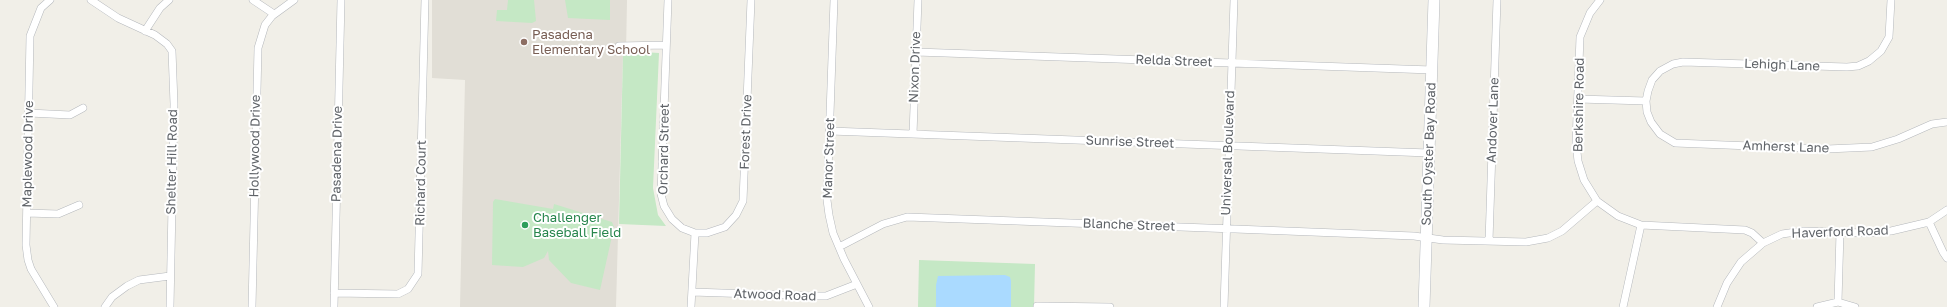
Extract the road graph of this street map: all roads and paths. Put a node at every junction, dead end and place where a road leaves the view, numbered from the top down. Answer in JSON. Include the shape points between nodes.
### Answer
{"nodes":[{"id":1,"x":50,"y":0,"type":"edge"},
{"id":2,"x":91,"y":0,"type":"edge"},
{"id":3,"x":168,"y":0,"type":"edge"},
{"id":4,"x":253,"y":0,"type":"edge"},
{"id":5,"x":294,"y":0,"type":"edge"},
{"id":6,"x":341,"y":0,"type":"edge"},
{"id":7,"x":425,"y":0,"type":"edge"},
{"id":8,"x":668,"y":0,"type":"edge"},
{"id":9,"x":752,"y":0,"type":"edge"},
{"id":10,"x":834,"y":0,"type":"edge"},
{"id":11,"x":918,"y":0,"type":"edge"},
{"id":12,"x":1234,"y":0,"type":"edge"},
{"id":13,"x":1434,"y":0,"type":"edge"},
{"id":14,"x":1497,"y":0,"type":"edge"},
{"id":15,"x":1600,"y":0,"type":"edge"},
{"id":16,"x":1892,"y":0,"type":"edge"},
{"id":17,"x":274,"y":14,"type":"junction"},
{"id":18,"x":145,"y":31,"type":"junction"},
{"id":19,"x":666,"y":45,"type":"junction"},
{"id":20,"x":619,"y":46,"type":"dead end"},
{"id":21,"x":916,"y":52,"type":"junction"},
{"id":22,"x":1232,"y":63,"type":"junction"},
{"id":23,"x":1432,"y":70,"type":"junction"},
{"id":24,"x":1578,"y":99,"type":"junction"},
{"id":25,"x":1646,"y":101,"type":"junction"},
{"id":26,"x":83,"y":108,"type":"dead end"},
{"id":27,"x":29,"y":113,"type":"junction"},
{"id":28,"x":1947,"y":122,"type":"edge"},
{"id":29,"x":830,"y":132,"type":"junction"},
{"id":30,"x":913,"y":134,"type":"junction"},
{"id":31,"x":1229,"y":146,"type":"junction"},
{"id":32,"x":1429,"y":153,"type":"junction"},
{"id":33,"x":1597,"y":201,"type":"junction"},
{"id":34,"x":79,"y":205,"type":"dead end"},
{"id":35,"x":1947,"y":210,"type":"edge"},
{"id":36,"x":27,"y":213,"type":"junction"},
{"id":37,"x":1929,"y":222,"type":"junction"},
{"id":38,"x":1640,"y":226,"type":"junction"},
{"id":39,"x":1226,"y":228,"type":"junction"},
{"id":40,"x":1840,"y":232,"type":"junction"},
{"id":41,"x":695,"y":233,"type":"junction"},
{"id":42,"x":1426,"y":237,"type":"junction"},
{"id":43,"x":1489,"y":241,"type":"junction"},
{"id":44,"x":1763,"y":243,"type":"junction"},
{"id":45,"x":839,"y":247,"type":"junction"},
{"id":46,"x":1947,"y":258,"type":"edge"},
{"id":47,"x":170,"y":276,"type":"junction"},
{"id":48,"x":857,"y":284,"type":"junction"},
{"id":49,"x":692,"y":292,"type":"junction"},
{"id":50,"x":334,"y":293,"type":"junction"},
{"id":51,"x":1838,"y":302,"type":"junction"},
{"id":52,"x":51,"y":306,"type":"edge"},
{"id":53,"x":1037,"y":306,"type":"edge"},
{"id":54,"x":106,"y":307,"type":"edge"},
{"id":55,"x":170,"y":307,"type":"edge"},
{"id":56,"x":252,"y":307,"type":"edge"},
{"id":57,"x":334,"y":307,"type":"edge"},
{"id":58,"x":691,"y":307,"type":"edge"},
{"id":59,"x":870,"y":307,"type":"edge"},
{"id":60,"x":1110,"y":307,"type":"edge"},
{"id":61,"x":1224,"y":307,"type":"edge"},
{"id":62,"x":1424,"y":307,"type":"edge"},
{"id":63,"x":1623,"y":307,"type":"edge"},
{"id":64,"x":1717,"y":307,"type":"edge"},
{"id":65,"x":1817,"y":307,"type":"edge"},
{"id":66,"x":1855,"y":307,"type":"edge"}],
"edges":[{"from":1,"to":27,"type":"street","name":"Maplewood Drive","via":[[39,12],[30,36]]},
{"from":2,"to":18,"type":"street","name":"Shelter Hill Road","via":[[118,18]]},
{"from":3,"to":18,"type":"street"},
{"from":4,"to":17,"type":"street"},
{"from":5,"to":17,"type":"street","name":"Hollywood Drive"},
{"from":6,"to":50,"type":"street","name":"Pasadena Drive"},
{"from":7,"to":50,"type":"street","name":"Richard Court","via":[[418,274],[408,289],[398,294]]},
{"from":8,"to":19,"type":"street","name":"Orchard Street"},
{"from":9,"to":41,"type":"street","name":"Forest Drive","via":[[743,201],[736,215],[725,226],[707,234]]},
{"from":10,"to":29,"type":"street","name":"Manor Street"},
{"from":11,"to":21,"type":"street","name":"Nixon Drive"},
{"from":12,"to":22,"type":"street","name":"Universal Boulevard"},
{"from":13,"to":23,"type":"main road","name":"South Oyster Bay Road"},
{"from":14,"to":43,"type":"street","name":"Andover Lane"},
{"from":15,"to":24,"type":"street","name":"Berkshire Road","via":[[1590,13],[1580,36]]},
{"from":16,"to":25,"type":"street","name":"Lehigh Lane","via":[[1888,37],[1881,51],[1858,66],[1683,62],[1673,64],[1652,80]]},
{"from":17,"to":56,"type":"street","name":"Hollywood Drive","via":[[262,34],[256,65]]},
{"from":18,"to":47,"type":"street","name":"Shelter Hill Road","via":[[167,44],[174,59]]},
{"from":19,"to":20,"type":"street"},
{"from":19,"to":41,"type":"street","name":"Orchard Street","via":[[661,194],[664,206],[672,219],[682,228]]},
{"from":21,"to":22,"type":"street","name":"Relda Street"},
{"from":21,"to":30,"type":"street","name":"Nixon Drive"},
{"from":22,"to":23,"type":"street","name":"Relda Street"},
{"from":22,"to":31,"type":"street","name":"Universal Boulevard"},
{"from":23,"to":32,"type":"main road","name":"South Oyster Bay Road"},
{"from":24,"to":25,"type":"street"},
{"from":24,"to":33,"type":"street","name":"Berkshire Road","via":[[1578,161],[1584,180]]},
{"from":25,"to":28,"type":"street","name":"Amherst Lane","via":[[1651,122],[1660,134],[1675,143],[1691,145],[1860,149],[1882,145],[1932,124]]},
{"from":26,"to":27,"type":"street","via":[[70,115]]},
{"from":27,"to":36,"type":"street","name":"Maplewood Drive"},
{"from":29,"to":30,"type":"street","name":"Sunrise Street"},
{"from":29,"to":45,"type":"street","name":"Manor Street","via":[[827,200],[831,227]]},
{"from":30,"to":31,"type":"street","name":"Sunrise Street"},
{"from":31,"to":32,"type":"street","name":"Sunrise Street"},
{"from":31,"to":39,"type":"street","name":"Universal Boulevard"},
{"from":32,"to":42,"type":"main road","name":"South Oyster Bay Road"},
{"from":33,"to":38,"type":"street","name":"Berkshire Road","via":[[1618,216]]},
{"from":33,"to":43,"type":"street","name":"Blanche Street","via":[[1572,224],[1548,238],[1526,242]]},
{"from":34,"to":36,"type":"street","via":[[58,214]]},
{"from":35,"to":37,"type":"street","name":"Haverford Road"},
{"from":36,"to":52,"type":"street","name":"Maplewood Drive","via":[[28,260]]},
{"from":37,"to":40,"type":"street","name":"Haverford Road","via":[[1891,231]]},
{"from":37,"to":46,"type":"street"},
{"from":38,"to":44,"type":"street","name":"Berkshire Road","via":[[1745,230]]},
{"from":38,"to":63,"type":"street"},
{"from":39,"to":42,"type":"street","name":"Blanche Street"},
{"from":39,"to":45,"type":"street","name":"Blanche Street","via":[[908,218],[883,224]]},
{"from":39,"to":61,"type":"street","name":"Universal Boulevard"},
{"from":40,"to":44,"type":"street","name":"Haverford Road","via":[[1790,232]]},
{"from":40,"to":51,"type":"street"},
{"from":41,"to":49,"type":"street"},
{"from":42,"to":43,"type":"street","name":"Blanche Street"},
{"from":42,"to":62,"type":"main road","name":"South Oyster Bay Road"},
{"from":44,"to":64,"type":"street","name":"Haverford Road","via":[[1742,262],[1727,283]]},
{"from":45,"to":48,"type":"street","name":"Manor Street"},
{"from":47,"to":54,"type":"street","via":[[139,280],[112,297]]},
{"from":47,"to":55,"type":"street","name":"Shelter Hill Road"},
{"from":48,"to":49,"type":"street","name":"Atwood Road","via":[[826,296]]},
{"from":48,"to":59,"type":"street","name":"Manor Street"},
{"from":49,"to":58,"type":"street"},
{"from":50,"to":57,"type":"street","name":"Pasadena Drive"},
{"from":51,"to":65,"type":"street"},
{"from":51,"to":66,"type":"street"},
{"from":53,"to":60,"type":"street"}]}
